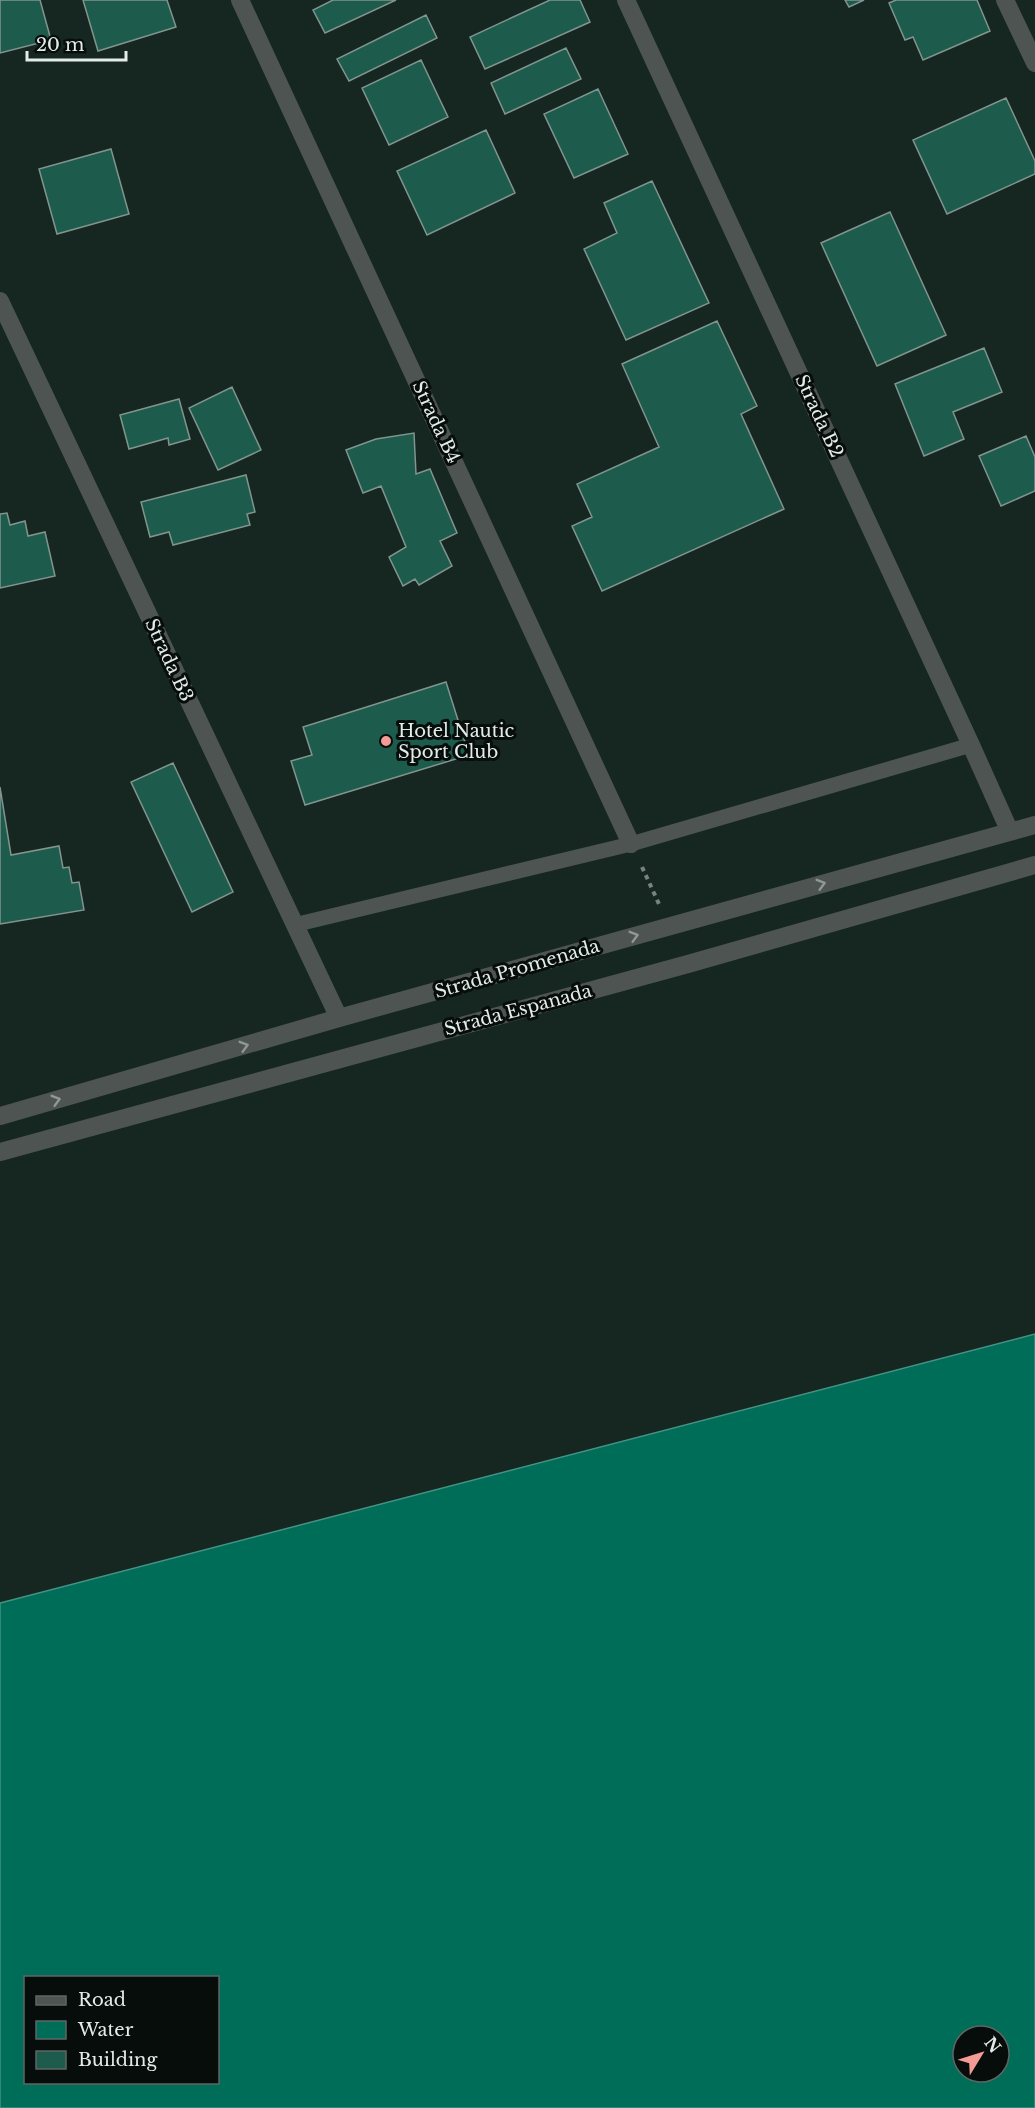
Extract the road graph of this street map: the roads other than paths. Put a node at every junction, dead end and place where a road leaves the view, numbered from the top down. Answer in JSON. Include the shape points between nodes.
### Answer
{"nodes":[{"id":1,"x":240,"y":0,"type":"edge"},
{"id":2,"x":626,"y":0,"type":"edge"},
{"id":3,"x":1005,"y":0,"type":"edge"},
{"id":4,"x":1035,"y":63,"type":"edge"},
{"id":5,"x":0,"y":301,"type":"edge"},
{"id":6,"x":971,"y":745,"type":"junction"},
{"id":7,"x":1035,"y":825,"type":"edge"},
{"id":8,"x":1010,"y":832,"type":"junction"},
{"id":9,"x":631,"y":844,"type":"junction"},
{"id":10,"x":1035,"y":866,"type":"edge"},
{"id":11,"x":294,"y":925,"type":"junction"},
{"id":12,"x":339,"y":1018,"type":"junction"},
{"id":13,"x":0,"y":1116,"type":"edge"},
{"id":14,"x":0,"y":1152,"type":"edge"}],
"edges":[{"from":1,"to":9,"type":"street","name":"Strada B4"},
{"from":2,"to":6,"type":"street","name":"Strada B2"},
{"from":3,"to":4,"type":"street"},
{"from":5,"to":11,"type":"street","name":"Strada B3"},
{"from":6,"to":8,"type":"street","name":"Strada B2"},
{"from":6,"to":9,"type":"lane"},
{"from":7,"to":8,"type":"street","name":"Strada Promenada"},
{"from":12,"to":8,"type":"street","name":"Strada Promenada","one_way":true},
{"from":9,"to":11,"type":"lane"},
{"from":10,"to":14,"type":"street","name":"Strada Espanada"},
{"from":11,"to":12,"type":"street","name":"Strada B3"},
{"from":13,"to":12,"type":"street","name":"Strada Promenada","one_way":true}]}
